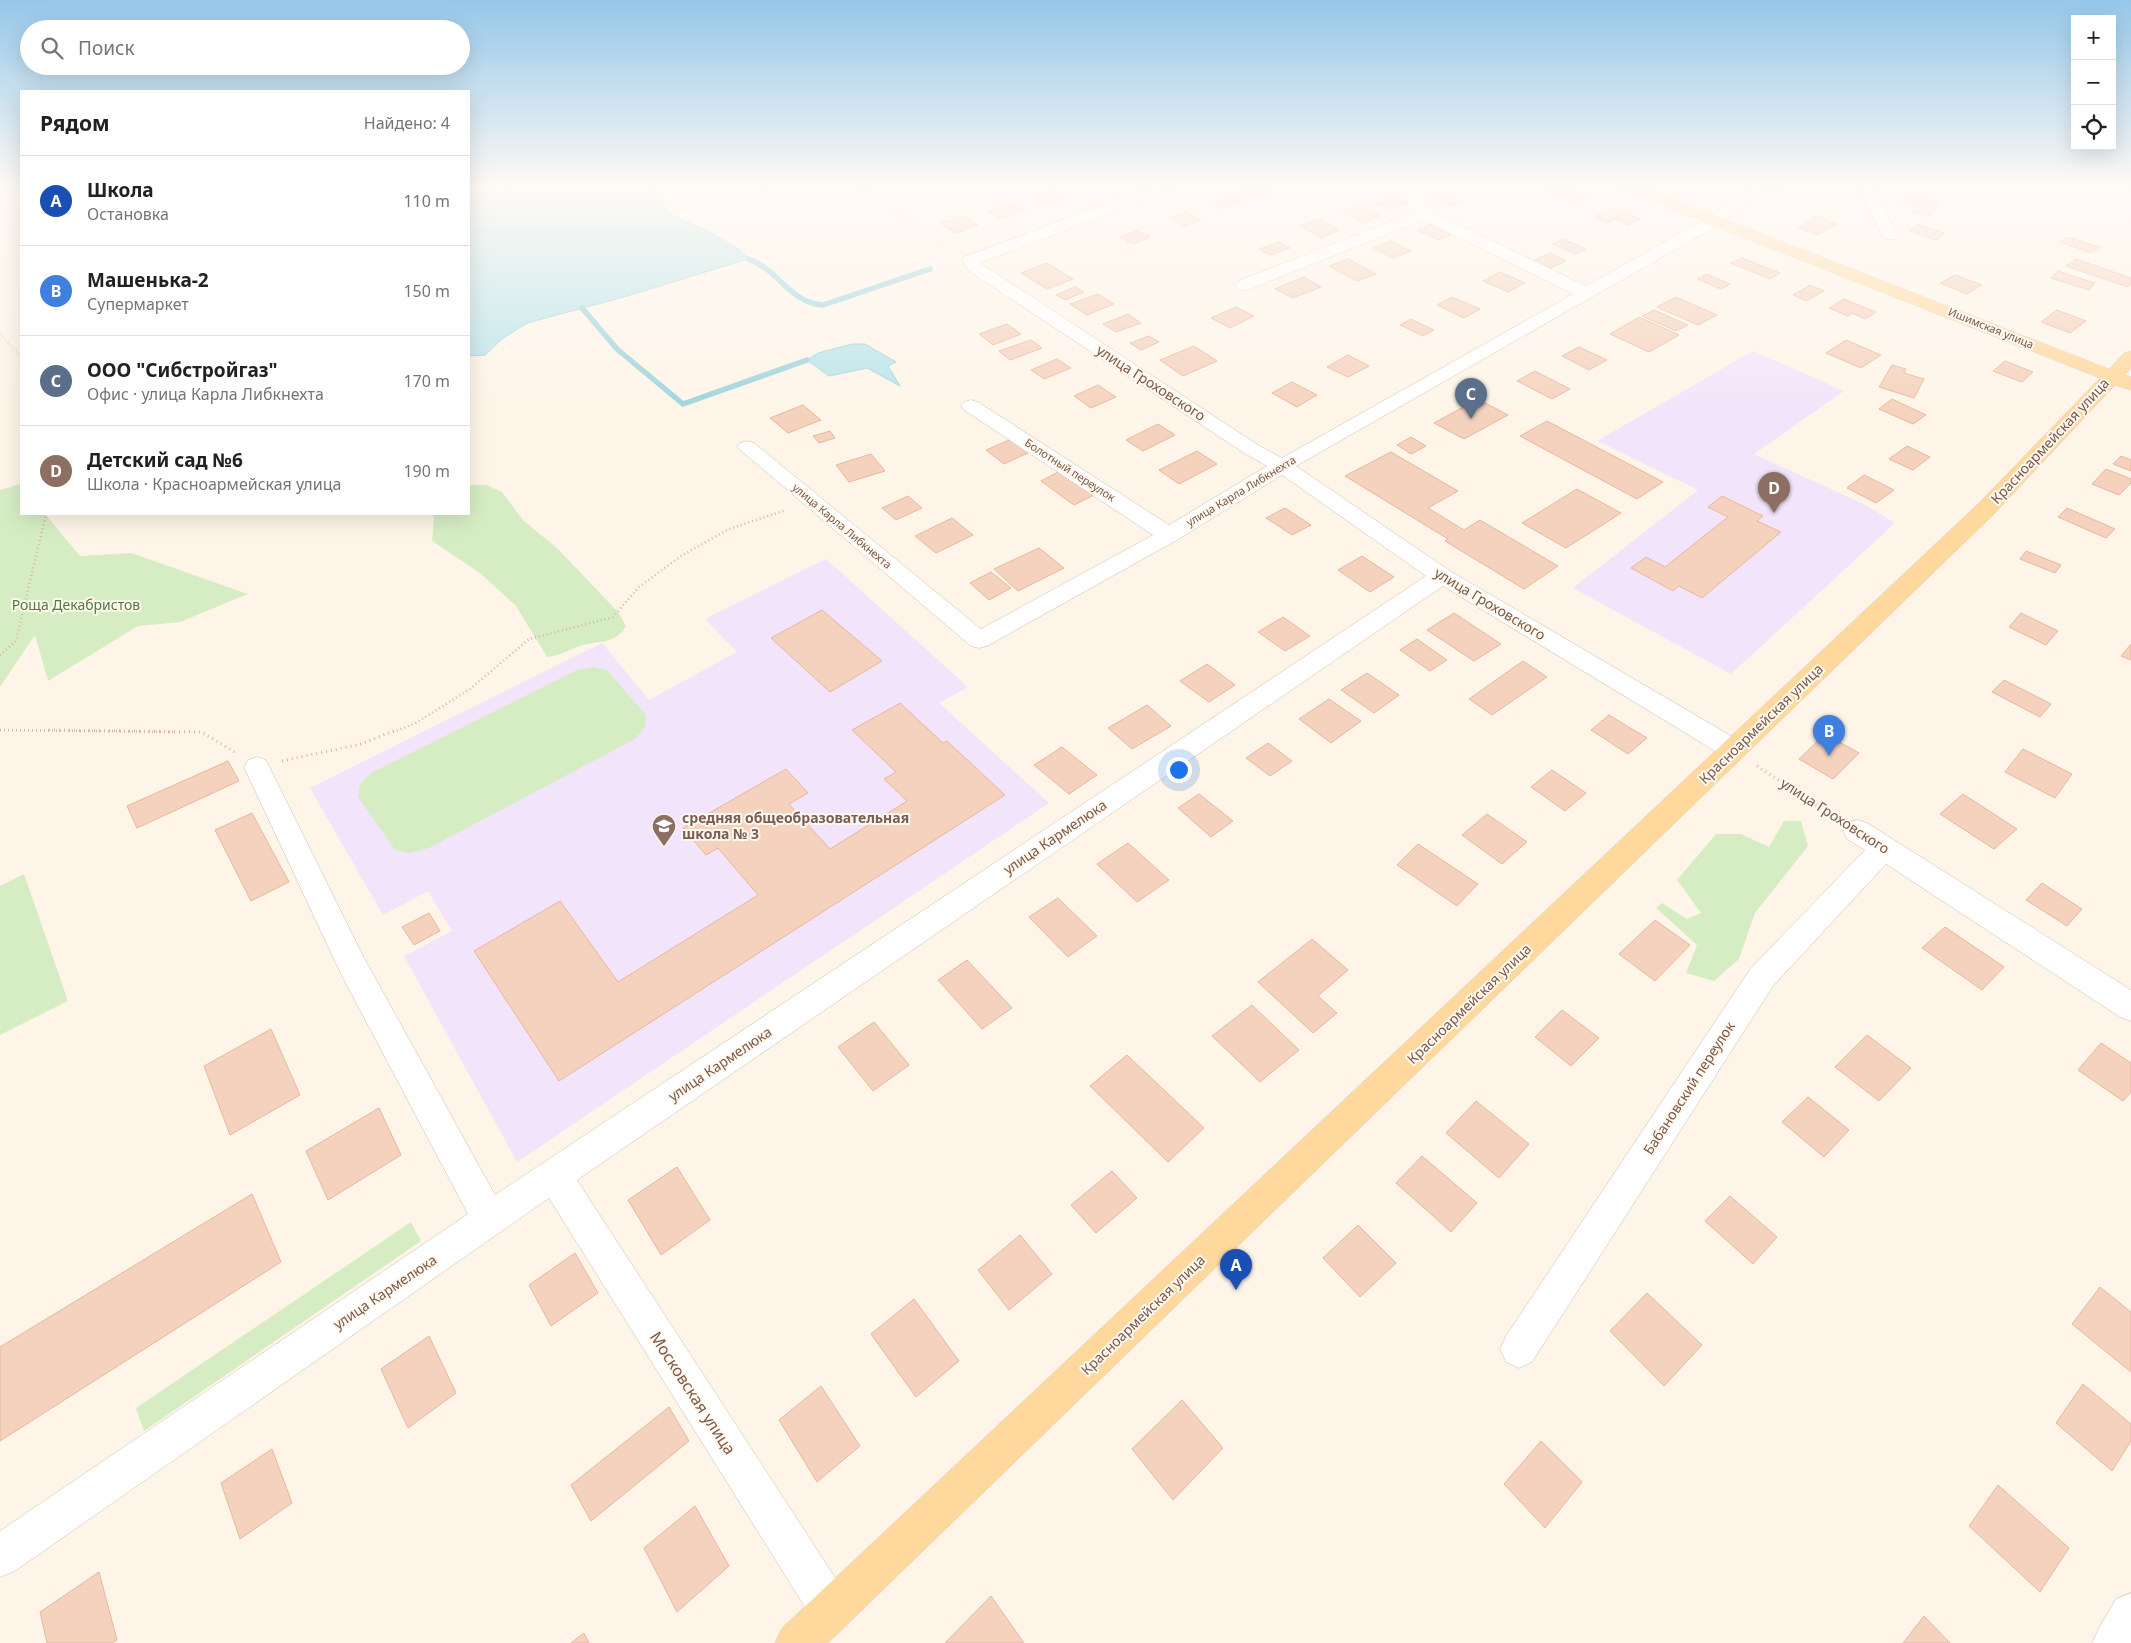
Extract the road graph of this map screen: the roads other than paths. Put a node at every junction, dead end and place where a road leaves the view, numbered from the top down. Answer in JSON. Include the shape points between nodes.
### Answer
{"nodes":[{"id":1,"x":972,"y":264,"type":"edge"},
{"id":2,"x":1298,"y":264,"type":"edge"},
{"id":3,"x":1526,"y":264,"type":"edge"},
{"id":4,"x":1638,"y":264,"type":"edge"},
{"id":5,"x":1830,"y":264,"type":"edge"},
{"id":6,"x":1244,"y":285,"type":"dead end"},
{"id":7,"x":1586,"y":293,"type":"junction"},
{"id":8,"x":2124,"y":372,"type":"edge"},
{"id":9,"x":971,"y":406,"type":"dead end"},
{"id":10,"x":747,"y":447,"type":"dead end"},
{"id":11,"x":1282,"y":466,"type":"junction"},
{"id":12,"x":1169,"y":535,"type":"junction"},
{"id":13,"x":1442,"y":576,"type":"junction"},
{"id":14,"x":1734,"y":750,"type":"junction"},
{"id":15,"x":257,"y":766,"type":"road end"},
{"id":16,"x":1857,"y":831,"type":"road end"},
{"id":17,"x":1884,"y":848,"type":"junction"},
{"id":18,"x":2131,"y":1007,"type":"edge"},
{"id":19,"x":554,"y":1175,"type":"junction"},
{"id":20,"x":490,"y":1220,"type":"junction"},
{"id":21,"x":1519,"y":1348,"type":"dead end"},
{"id":22,"x":0,"y":1556,"type":"edge"},
{"id":23,"x":832,"y":1610,"type":"junction"},
{"id":24,"x":2131,"y":1614,"type":"edge"},
{"id":25,"x":797,"y":1643,"type":"edge"},
{"id":26,"x":2114,"y":1643,"type":"edge"}],
"edges":[{"from":1,"to":11,"type":"street","name":"улица Гроховского","via":[[1251,449]]},
{"from":2,"to":6,"type":"street"},
{"from":3,"to":7,"type":"street"},
{"from":4,"to":7,"type":"street","name":"улица Карла Либкнехта"},
{"from":5,"to":8,"type":"main road","name":"Ишимская улица"},
{"from":7,"to":11,"type":"street","name":"улица Карла Либкнехта"},
{"from":8,"to":14,"type":"main road","name":"Красноармейская улица"},
{"from":9,"to":12,"type":"street","name":"Болотный переулок"},
{"from":10,"to":12,"type":"street","name":"улица Карла Либкнехта","via":[[979,640]]},
{"from":11,"to":12,"type":"street","name":"улица Карла Либкнехта"},
{"from":11,"to":13,"type":"street","name":"улица Гроховского"},
{"from":13,"to":14,"type":"street","name":"улица Гроховского"},
{"from":13,"to":19,"type":"street","name":"улица Кармелюка"},
{"from":14,"to":23,"type":"main road","name":"Красноармейская улица"},
{"from":15,"to":20,"type":"street","via":[[352,965]]},
{"from":16,"to":17,"type":"street","name":"улица Гроховского"},
{"from":17,"to":18,"type":"street","name":"улица Гроховского"},
{"from":17,"to":21,"type":"street","name":"Бабановский переулок","via":[[1762,977]]},
{"from":19,"to":20,"type":"street","name":"улица Кармелюка"},
{"from":19,"to":23,"type":"street","name":"Московская улица"},
{"from":20,"to":22,"type":"street","name":"улица Кармелюка"},
{"from":23,"to":25,"type":"main road","name":"Красноармейская улица"},
{"from":24,"to":26,"type":"street"}]}
